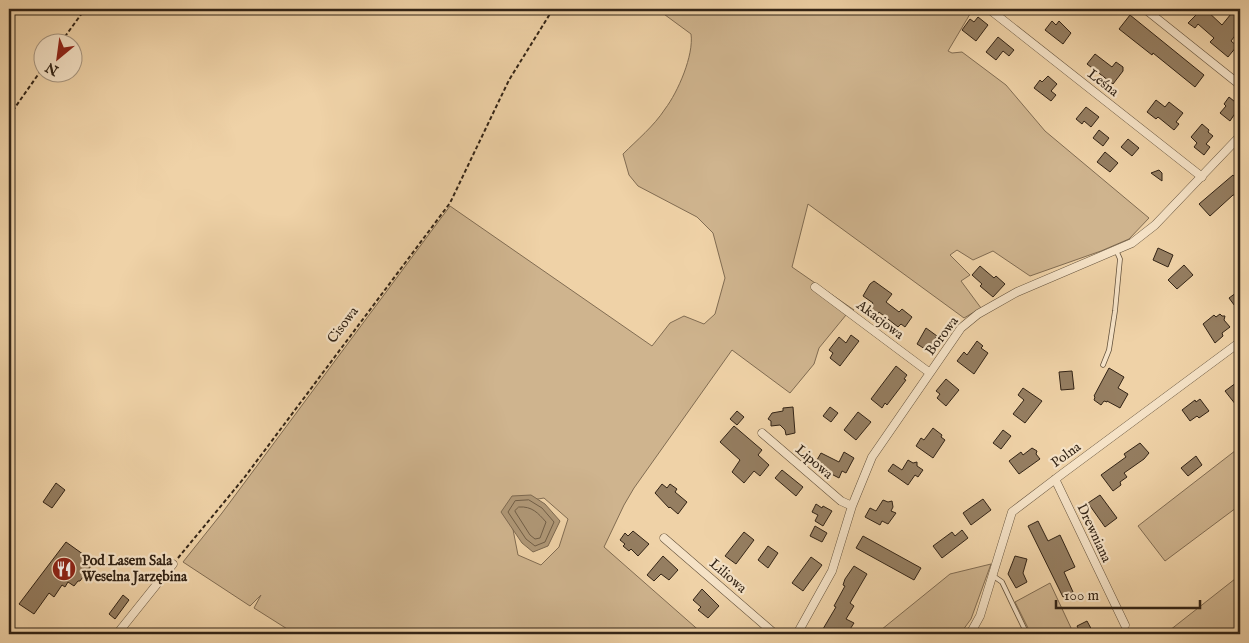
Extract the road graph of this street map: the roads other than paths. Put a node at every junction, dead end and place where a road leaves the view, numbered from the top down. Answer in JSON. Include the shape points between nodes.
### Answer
{"nodes":[{"id":1,"x":989,"y":9,"type":"edge"},
{"id":2,"x":1145,"y":9,"type":"edge"},
{"id":3,"x":1240,"y":85,"type":"edge"},
{"id":4,"x":1240,"y":136,"type":"edge"},
{"id":5,"x":1202,"y":177,"type":"junction"},
{"id":6,"x":1116,"y":250,"type":"junction"},
{"id":7,"x":815,"y":287,"type":"dead end"},
{"id":8,"x":1240,"y":342,"type":"edge"},
{"id":9,"x":1103,"y":365,"type":"dead end"},
{"id":10,"x":930,"y":372,"type":"junction"},
{"id":11,"x":762,"y":433,"type":"dead end"},
{"id":12,"x":1055,"y":479,"type":"junction"},
{"id":13,"x":852,"y":506,"type":"junction"},
{"id":14,"x":664,"y":538,"type":"dead end"},
{"id":15,"x":173,"y":564,"type":"road end"},
{"id":16,"x":992,"y":575,"type":"junction"},
{"id":17,"x":1125,"y":625,"type":"dead end"},
{"id":18,"x":117,"y":634,"type":"edge"},
{"id":19,"x":775,"y":634,"type":"edge"},
{"id":20,"x":797,"y":634,"type":"edge"},
{"id":21,"x":970,"y":634,"type":"edge"},
{"id":22,"x":1027,"y":634,"type":"edge"}],
"edges":[{"from":1,"to":5,"type":"street","name":"Leśna"},
{"from":2,"to":3,"type":"street"},
{"from":4,"to":5,"type":"street","name":"Borowa"},
{"from":5,"to":6,"type":"street","name":"Borowa","via":[[1155,225],[1132,243]]},
{"from":6,"to":9,"type":"lane","via":[[1120,259],[1115,311],[1109,350]]},
{"from":6,"to":10,"type":"street","name":"Borowa","via":[[1017,292],[978,314],[961,328]]},
{"from":7,"to":10,"type":"street","name":"Akacjowa"},
{"from":8,"to":12,"type":"street","name":"Polna"},
{"from":10,"to":13,"type":"street","name":"Borowa","via":[[877,449]]},
{"from":11,"to":13,"type":"street","name":"Lipowa","via":[[841,501]]},
{"from":12,"to":16,"type":"street","name":"Polna","via":[[1012,512]]},
{"from":12,"to":17,"type":"street","name":"Drewniana"},
{"from":13,"to":20,"type":"street","name":"Borowa","via":[[832,571]]},
{"from":14,"to":19,"type":"street","name":"Liliowa"},
{"from":15,"to":18,"type":"street"},
{"from":16,"to":21,"type":"street","name":"Polna","via":[[980,616]]},
{"from":16,"to":22,"type":"lane","via":[[1002,582]]}]}
